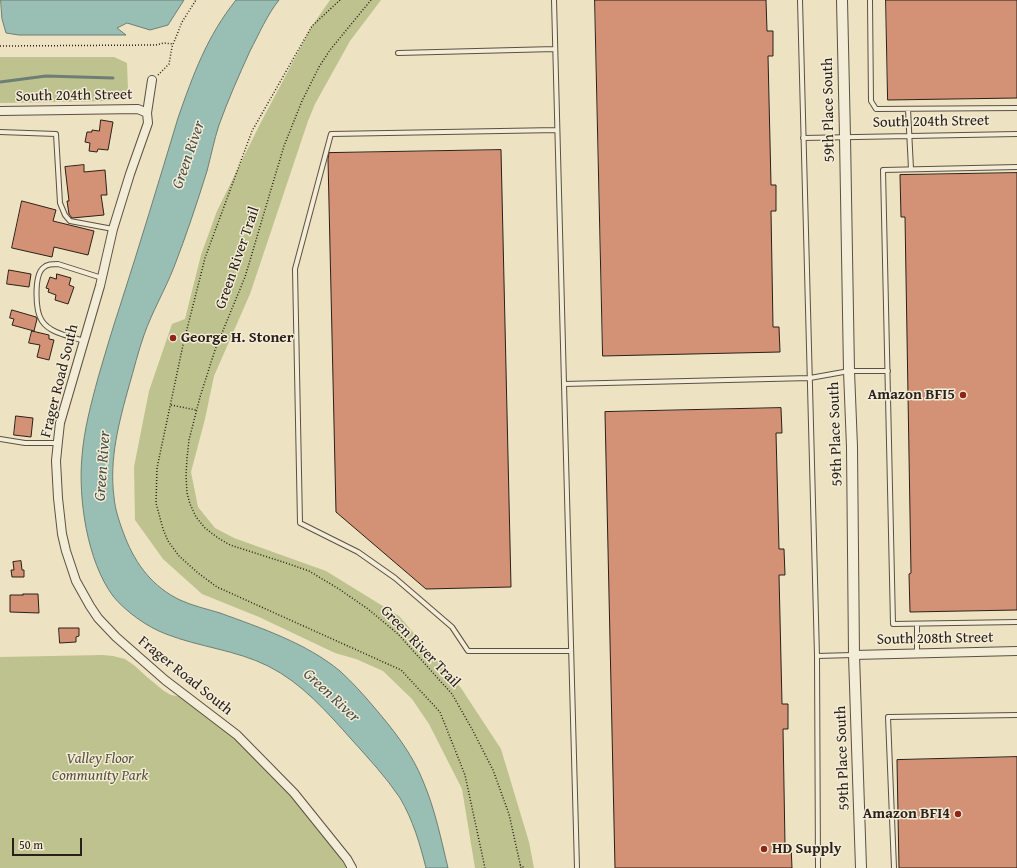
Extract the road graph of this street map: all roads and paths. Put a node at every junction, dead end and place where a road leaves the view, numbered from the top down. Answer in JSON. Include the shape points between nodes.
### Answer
{"nodes":[{"id":1,"x":196,"y":0,"type":"edge"},
{"id":2,"x":340,"y":0,"type":"edge"},
{"id":3,"x":371,"y":0,"type":"edge"},
{"id":4,"x":554,"y":0,"type":"edge"},
{"id":5,"x":800,"y":0,"type":"edge"},
{"id":6,"x":842,"y":0,"type":"edge"},
{"id":7,"x":870,"y":0,"type":"edge"},
{"id":8,"x":173,"y":44,"type":"junction"},
{"id":9,"x":0,"y":46,"type":"edge"},
{"id":10,"x":555,"y":48,"type":"junction"},
{"id":11,"x":398,"y":53,"type":"dead end"},
{"id":12,"x":152,"y":80,"type":"joint"},
{"id":13,"x":1017,"y":108,"type":"edge"},
{"id":14,"x":908,"y":109,"type":"junction"},
{"id":15,"x":0,"y":111,"type":"edge"},
{"id":16,"x":147,"y":113,"type":"junction"},
{"id":17,"x":557,"y":130,"type":"junction"},
{"id":18,"x":0,"y":132,"type":"edge"},
{"id":19,"x":1017,"y":134,"type":"edge"},
{"id":20,"x":909,"y":136,"type":"junction"},
{"id":21,"x":845,"y":137,"type":"junction"},
{"id":22,"x":803,"y":138,"type":"junction"},
{"id":23,"x":1017,"y":167,"type":"edge"},
{"id":24,"x":911,"y":169,"type":"junction"},
{"id":25,"x":113,"y":229,"type":"junction"},
{"id":26,"x":102,"y":278,"type":"junction"},
{"id":27,"x":84,"y":341,"type":"junction"},
{"id":28,"x":849,"y":371,"type":"junction"},
{"id":29,"x":888,"y":371,"type":"junction"},
{"id":30,"x":810,"y":378,"type":"junction"},
{"id":31,"x":564,"y":384,"type":"junction"},
{"id":32,"x":170,"y":405,"type":"junction"},
{"id":33,"x":196,"y":410,"type":"junction"},
{"id":34,"x":0,"y":439,"type":"edge"},
{"id":35,"x":57,"y":443,"type":"junction"},
{"id":36,"x":1017,"y":622,"type":"edge"},
{"id":37,"x":916,"y":624,"type":"junction"},
{"id":38,"x":571,"y":651,"type":"junction"},
{"id":39,"x":1017,"y":651,"type":"edge"},
{"id":40,"x":917,"y":653,"type":"junction"},
{"id":41,"x":854,"y":655,"type":"junction"},
{"id":42,"x":817,"y":656,"type":"junction"},
{"id":43,"x":1017,"y":715,"type":"edge"},
{"id":44,"x":520,"y":865,"type":"junction"},
{"id":45,"x":352,"y":868,"type":"edge"},
{"id":46,"x":485,"y":868,"type":"edge"},
{"id":47,"x":521,"y":868,"type":"edge"},
{"id":48,"x":525,"y":868,"type":"edge"},
{"id":49,"x":577,"y":868,"type":"edge"},
{"id":50,"x":818,"y":868,"type":"edge"},
{"id":51,"x":862,"y":868,"type":"edge"},
{"id":52,"x":894,"y":868,"type":"edge"}],
"edges":[{"from":1,"to":8,"type":"path","via":[[182,22]]},
{"from":2,"to":32,"type":"path","via":[[312,26],[252,131],[205,258]]},
{"from":3,"to":33,"type":"path","name":"Green River Trail","via":[[319,66],[302,101],[284,146],[247,270],[215,350]]},
{"from":4,"to":10,"type":"lane"},
{"from":5,"to":22,"type":"lane"},
{"from":6,"to":21,"type":"street","name":"59th Place South"},
{"from":7,"to":14,"type":"lane","via":[[871,101],[876,109]]},
{"from":8,"to":9,"type":"path"},
{"from":8,"to":12,"type":"path","via":[[169,64]]},
{"from":10,"to":11,"type":"lane"},
{"from":10,"to":17,"type":"lane"},
{"from":12,"to":16,"type":"street","name":"Frager Road South"},
{"from":13,"to":14,"type":"lane"},
{"from":14,"to":20,"type":"lane"},
{"from":15,"to":16,"type":"street","name":"South 204th Street","via":[[138,109]]},
{"from":16,"to":25,"type":"street","name":"Frager Road South","via":[[148,123]]},
{"from":17,"to":31,"type":"lane"},
{"from":17,"to":38,"type":"lane","via":[[331,134],[295,269],[300,523],[358,552],[395,578],[452,627],[468,651]]},
{"from":18,"to":25,"type":"lane","via":[[56,134],[60,203],[65,215],[70,221]]},
{"from":19,"to":20,"type":"lane","name":"South 204th Street"},
{"from":20,"to":21,"type":"lane","name":"South 204th Street"},
{"from":20,"to":24,"type":"lane"},
{"from":21,"to":22,"type":"lane","name":"South 204th Street"},
{"from":21,"to":28,"type":"street","name":"59th Place South"},
{"from":22,"to":30,"type":"lane"},
{"from":23,"to":24,"type":"lane"},
{"from":24,"to":29,"type":"lane","via":[[883,170]]},
{"from":25,"to":26,"type":"street","name":"Frager Road South"},
{"from":26,"to":27,"type":"street","name":"Frager Road South"},
{"from":26,"to":27,"type":"lane","via":[[58,264],[50,264],[39,273],[37,304],[42,322],[57,332]]},
{"from":27,"to":35,"type":"street","name":"Frager Road South","via":[[60,423]]},
{"from":28,"to":29,"type":"lane"},
{"from":28,"to":30,"type":"lane"},
{"from":28,"to":41,"type":"street","name":"59th Place South"},
{"from":29,"to":37,"type":"lane","via":[[893,624]]},
{"from":30,"to":31,"type":"lane"},
{"from":30,"to":42,"type":"lane"},
{"from":31,"to":38,"type":"lane"},
{"from":32,"to":33,"type":"path"},
{"from":32,"to":46,"type":"path","via":[[157,468],[156,503],[168,540],[179,556],[216,587],[401,670],[440,712],[465,775]]},
{"from":33,"to":44,"type":"path","name":"Green River Trail","via":[[186,475],[187,493],[196,517],[205,528],[230,545],[308,571],[368,609],[398,634],[452,694],[472,728],[493,770],[509,814]]},
{"from":34,"to":35,"type":"lane","via":[[26,443]]},
{"from":35,"to":45,"type":"street","name":"Frager Road South","via":[[58,498],[62,534],[76,580],[98,618],[160,675],[237,735],[294,793]]},
{"from":36,"to":37,"type":"lane"},
{"from":37,"to":40,"type":"lane"},
{"from":38,"to":49,"type":"lane"},
{"from":39,"to":40,"type":"street","name":"South 208th Street"},
{"from":40,"to":41,"type":"street","name":"South 208th Street"},
{"from":41,"to":42,"type":"lane"},
{"from":41,"to":51,"type":"street","name":"59th Place South"},
{"from":42,"to":50,"type":"lane"},
{"from":43,"to":52,"type":"lane","via":[[888,717]]},
{"from":44,"to":47,"type":"path","name":"Green River Trail"},
{"from":44,"to":48,"type":"path"}]}
